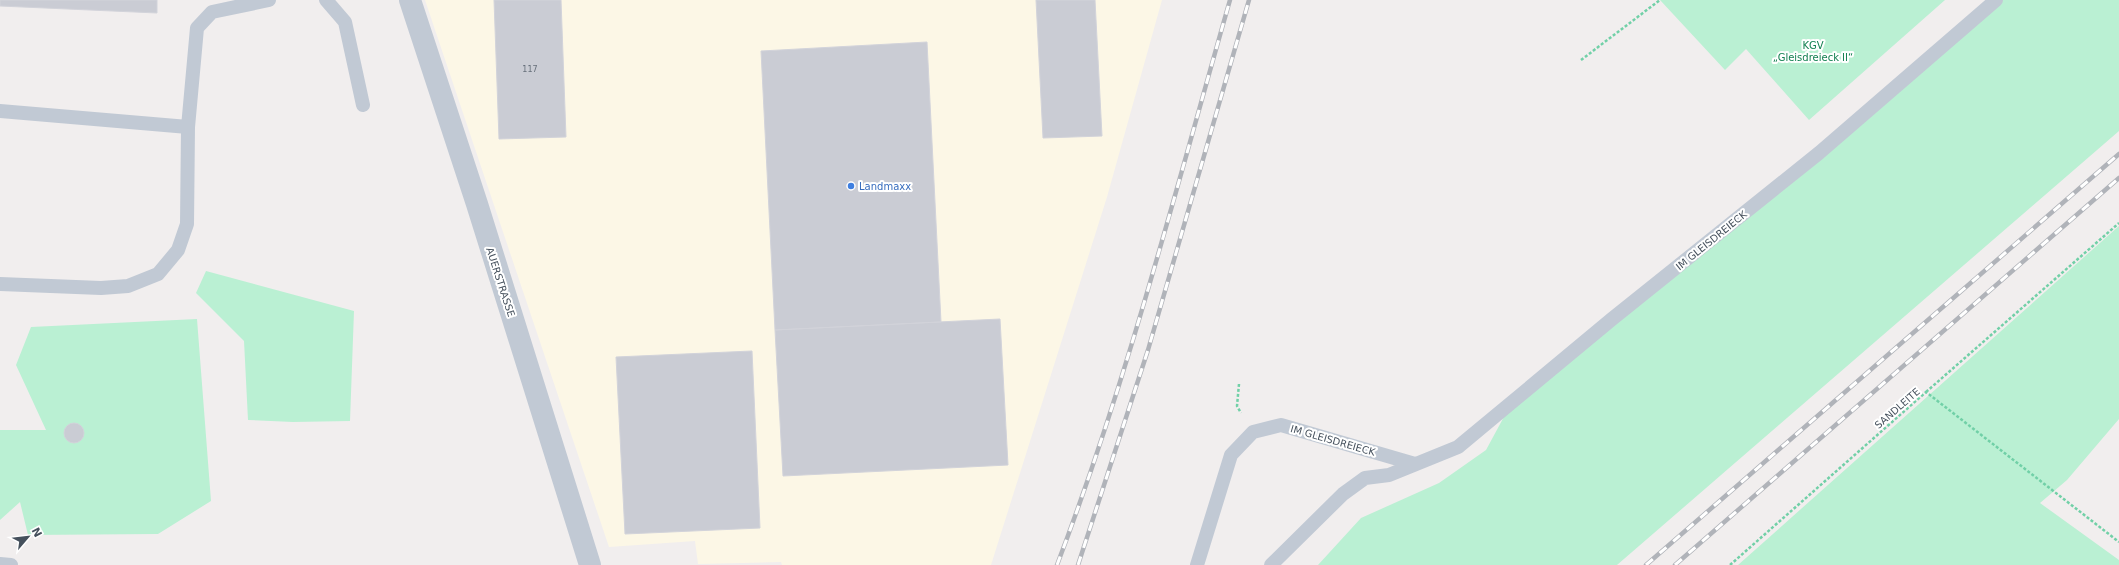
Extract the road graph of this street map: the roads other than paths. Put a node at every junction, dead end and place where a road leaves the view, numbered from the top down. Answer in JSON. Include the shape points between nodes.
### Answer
{"nodes":[{"id":1,"x":269,"y":0,"type":"edge"},
{"id":2,"x":326,"y":0,"type":"edge"},
{"id":3,"x":410,"y":0,"type":"edge"},
{"id":4,"x":1996,"y":0,"type":"edge"},
{"id":5,"x":363,"y":105,"type":"dead end"},
{"id":6,"x":0,"y":111,"type":"edge"},
{"id":7,"x":188,"y":127,"type":"junction"},
{"id":8,"x":0,"y":284,"type":"edge"},
{"id":9,"x":1416,"y":464,"type":"junction"},
{"id":10,"x":0,"y":564,"type":"edge"},
{"id":11,"x":11,"y":565,"type":"edge"},
{"id":12,"x":590,"y":565,"type":"edge"},
{"id":13,"x":1197,"y":565,"type":"edge"},
{"id":14,"x":1270,"y":565,"type":"edge"}],
"edges":[{"from":1,"to":7,"type":"lane","via":[[212,12],[197,28]]},
{"from":2,"to":5,"type":"lane","via":[[345,22]]},
{"from":3,"to":12,"type":"street","name":"AUERSTRASSE"},
{"from":4,"to":9,"type":"lane","name":"IM GLEISDREIECK","via":[[1819,153],[1612,319],[1458,447]]},
{"from":6,"to":7,"type":"lane"},
{"from":7,"to":8,"type":"lane","via":[[187,224],[178,250],[158,274],[128,286],[101,288]]},
{"from":9,"to":13,"type":"lane","name":"IM GLEISDREIECK","via":[[1281,425],[1253,432],[1231,455]]},
{"from":9,"to":14,"type":"lane","name":"IM GLEISDREIECK","via":[[1389,475],[1365,478],[1343,494]]},
{"from":10,"to":11,"type":"lane"}]}
